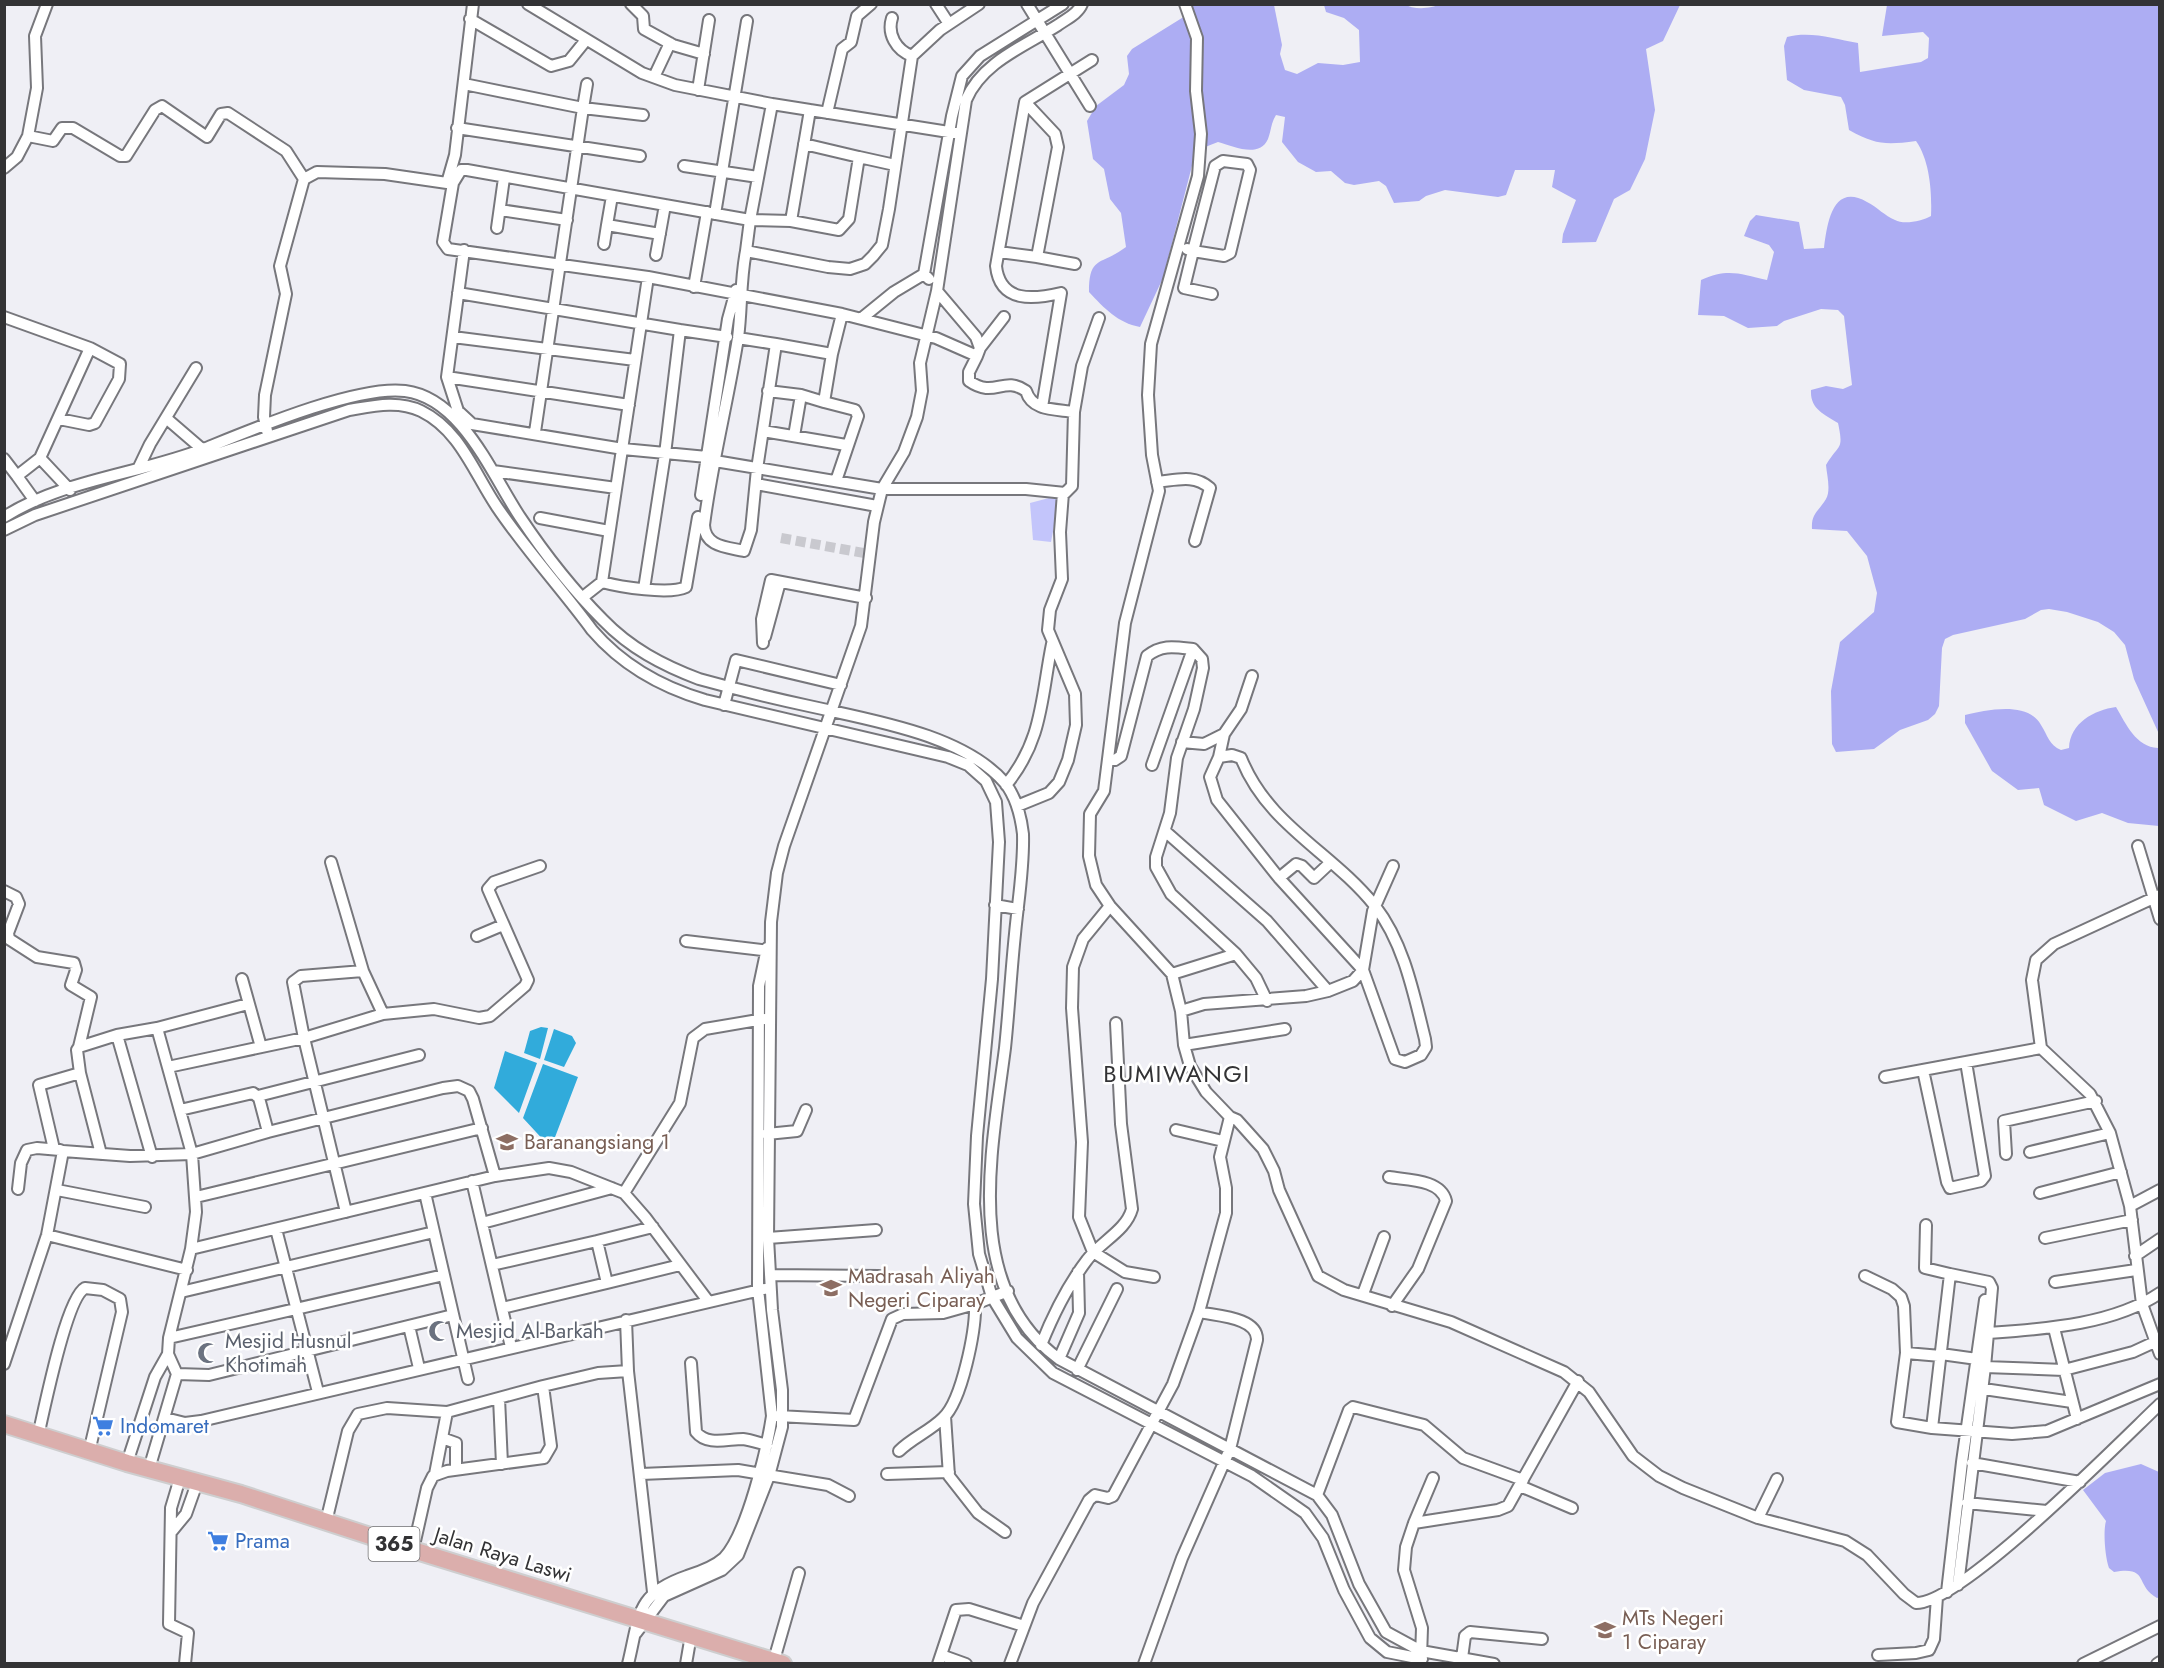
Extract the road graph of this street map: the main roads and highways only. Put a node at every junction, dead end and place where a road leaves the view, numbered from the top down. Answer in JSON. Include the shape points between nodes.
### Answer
{"nodes":[{"id":1,"x":4,"y":1424,"type":"edge"},
{"id":2,"x":778,"y":1662,"type":"edge"}],
"edges":[{"from":1,"to":2,"type":"main road","name":"Jalan Raya Laswi","number":"365","via":[[241,1494],[640,1626],[691,1635]]}]}
